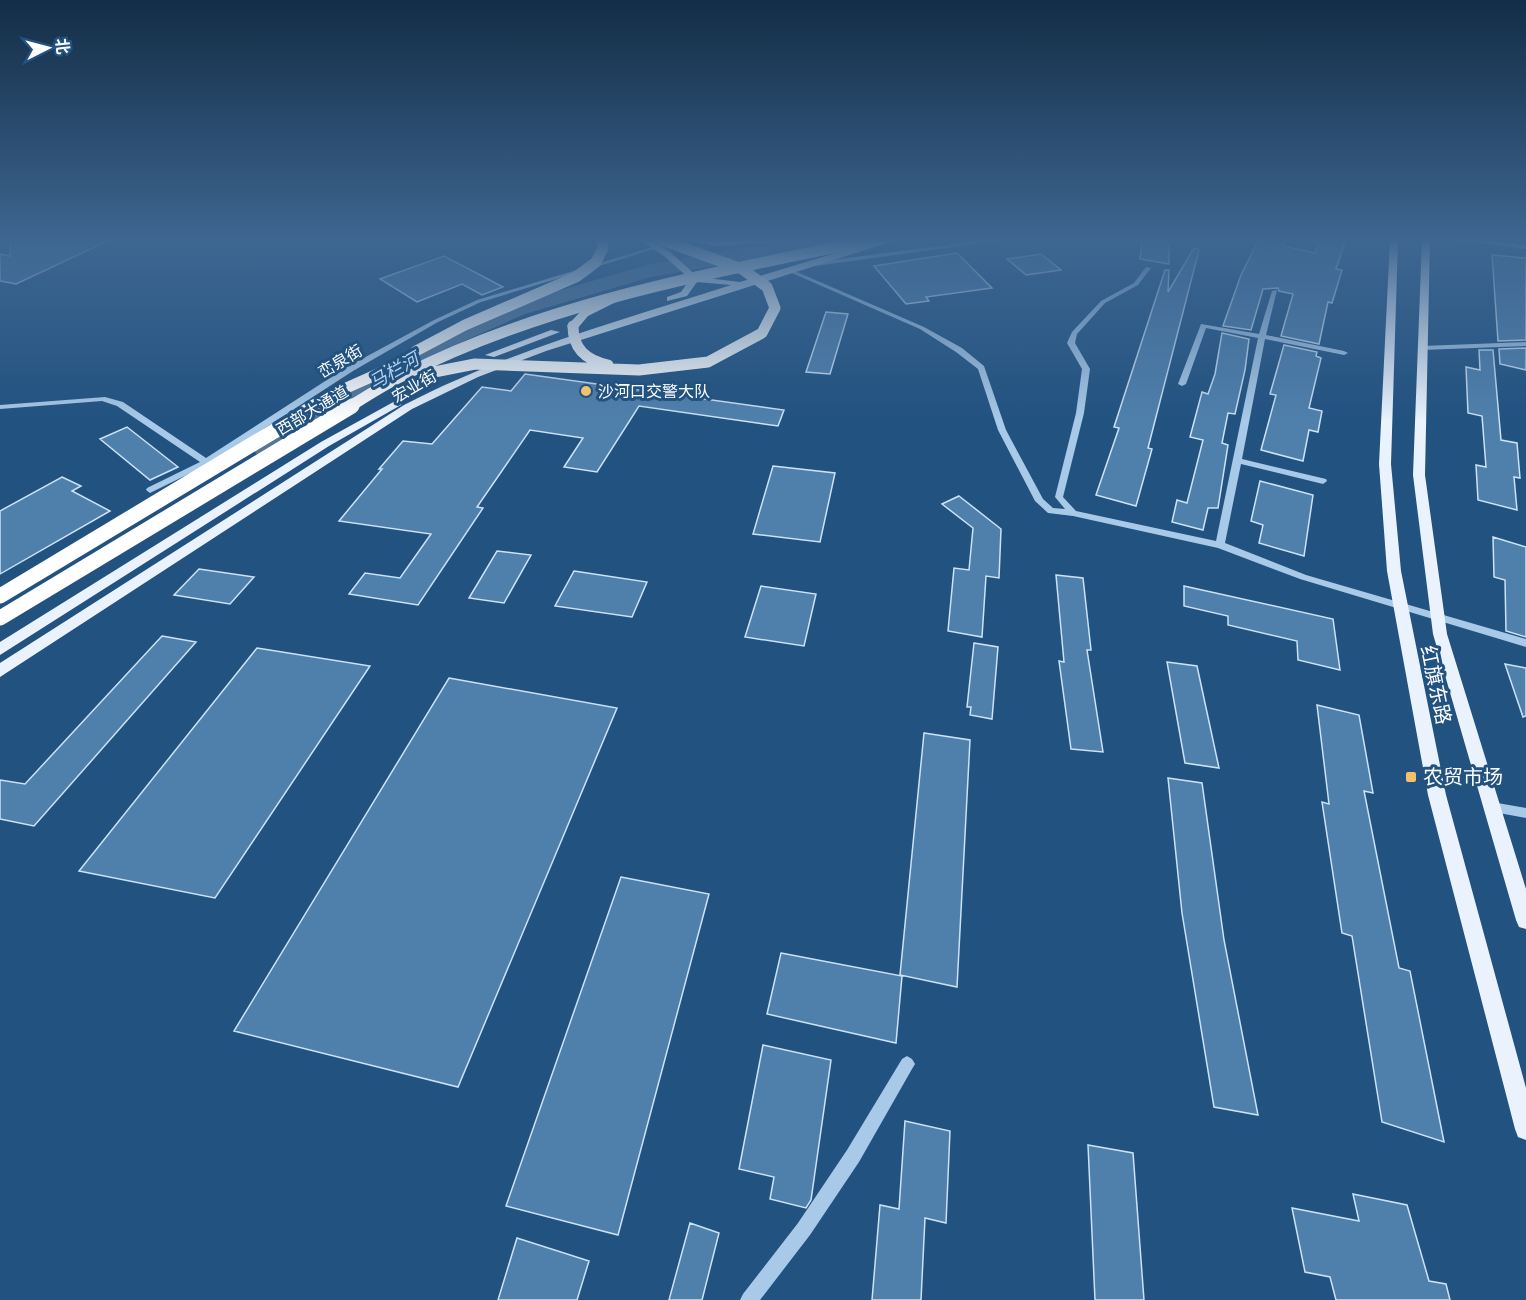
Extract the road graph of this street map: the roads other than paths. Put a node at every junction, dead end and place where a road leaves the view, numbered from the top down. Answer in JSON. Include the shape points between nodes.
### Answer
{"nodes":[{"id":1,"x":483,"y":300,"type":"edge"},
{"id":2,"x":524,"y":300,"type":"edge"},
{"id":3,"x":571,"y":300,"type":"edge"},
{"id":4,"x":602,"y":300,"type":"edge"},
{"id":5,"x":615,"y":300,"type":"edge"},
{"id":6,"x":665,"y":300,"type":"edge"},
{"id":7,"x":690,"y":300,"type":"edge"},
{"id":8,"x":772,"y":300,"type":"edge"},
{"id":9,"x":857,"y":300,"type":"edge"},
{"id":10,"x":1107,"y":300,"type":"edge"},
{"id":11,"x":1273,"y":300,"type":"edge"},
{"id":12,"x":1392,"y":300,"type":"edge"},
{"id":13,"x":1424,"y":300,"type":"edge"},
{"id":14,"x":1262,"y":337,"type":"junction"},
{"id":15,"x":1526,"y":344,"type":"edge"},
{"id":16,"x":1422,"y":348,"type":"junction"},
{"id":17,"x":1344,"y":353,"type":"dead end"},
{"id":18,"x":639,"y":370,"type":"junction"},
{"id":19,"x":1182,"y":384,"type":"dead end"},
{"id":20,"x":344,"y":389,"type":"junction"},
{"id":21,"x":370,"y":395,"type":"junction"},
{"id":22,"x":0,"y":407,"type":"edge"},
{"id":23,"x":1236,"y":460,"type":"junction"},
{"id":24,"x":206,"y":462,"type":"junction"},
{"id":25,"x":1323,"y":481,"type":"dead end"},
{"id":26,"x":150,"y":490,"type":"dead end"},
{"id":27,"x":1073,"y":513,"type":"junction"},
{"id":28,"x":1220,"y":545,"type":"junction"},
{"id":29,"x":0,"y":596,"type":"edge"},
{"id":30,"x":1400,"y":608,"type":"junction"},
{"id":31,"x":0,"y":618,"type":"edge"},
{"id":32,"x":1440,"y":618,"type":"junction"},
{"id":33,"x":1526,"y":644,"type":"edge"},
{"id":34,"x":0,"y":649,"type":"edge"},
{"id":35,"x":0,"y":671,"type":"edge"},
{"id":36,"x":1492,"y":807,"type":"junction"},
{"id":37,"x":1526,"y":813,"type":"edge"},
{"id":38,"x":1526,"y":920,"type":"edge"},
{"id":39,"x":907,"y":1064,"type":"dead end"},
{"id":40,"x":1526,"y":1129,"type":"edge"},
{"id":41,"x":749,"y":1300,"type":"edge"}],
"edges":[{"from":1,"to":24,"type":"street","name":"峦泉街","via":[[350,369]]},
{"from":2,"to":20,"type":"highway","bridge":true,"via":[[465,325]]},
{"from":3,"to":20,"type":"highway","name":"西部大通道","bridge":true,"via":[[438,346]]},
{"from":4,"to":21,"type":"highway","name":"西部大通道","bridge":true,"via":[[514,327],[403,375]]},
{"from":5,"to":18,"type":"highway","bridge":true,"via":[[596,307],[573,326],[572,334],[578,350],[592,360]]},
{"from":6,"to":34,"type":"main road","name":"宏业街","via":[[520,343],[449,373],[325,444]]},
{"from":7,"to":35,"type":"main road","name":"宏业街","via":[[538,348],[445,387],[408,407]]},
{"from":8,"to":18,"type":"highway","bridge":true,"via":[[775,308],[762,333],[730,352],[708,362]]},
{"from":9,"to":27,"type":"street","via":[[922,328],[981,368],[1002,430],[1039,501],[1051,511]]},
{"from":10,"to":27,"type":"street","via":[[1074,333],[1071,343],[1086,369],[1080,413],[1059,497]]},
{"from":11,"to":14,"type":"street"},
{"from":12,"to":30,"type":"main road","name":"红旗东路","via":[[1385,464]]},
{"from":13,"to":16,"type":"main road","name":"红旗东路"},
{"from":14,"to":17,"type":"street"},
{"from":14,"to":19,"type":"street","via":[[1203,325]]},
{"from":14,"to":23,"type":"street"},
{"from":15,"to":16,"type":"street"},
{"from":16,"to":32,"type":"main road","name":"红旗东路","via":[[1419,476]]},
{"from":18,"to":21,"type":"highway","bridge":true,"via":[[475,364],[424,374]]},
{"from":20,"to":29,"type":"highway","name":"西部大通道","bridge":true},
{"from":21,"to":31,"type":"highway","name":"西部大通道","bridge":true},
{"from":22,"to":24,"type":"street","via":[[102,399],[120,404]]},
{"from":23,"to":25,"type":"street"},
{"from":23,"to":28,"type":"street"},
{"from":24,"to":26,"type":"street","name":"峦泉街"},
{"from":27,"to":28,"type":"street"},
{"from":28,"to":30,"type":"street"},
{"from":30,"to":32,"type":"street"},
{"from":30,"to":40,"type":"main road","name":"红旗东路","via":[[1437,795]]},
{"from":32,"to":33,"type":"street"},
{"from":32,"to":36,"type":"main road","name":"红旗东路","via":[[1440,634]]},
{"from":36,"to":37,"type":"street"},
{"from":36,"to":38,"type":"main road","name":"红旗东路"},
{"from":39,"to":41,"type":"street","via":[[853,1156],[804,1229]]}]}
